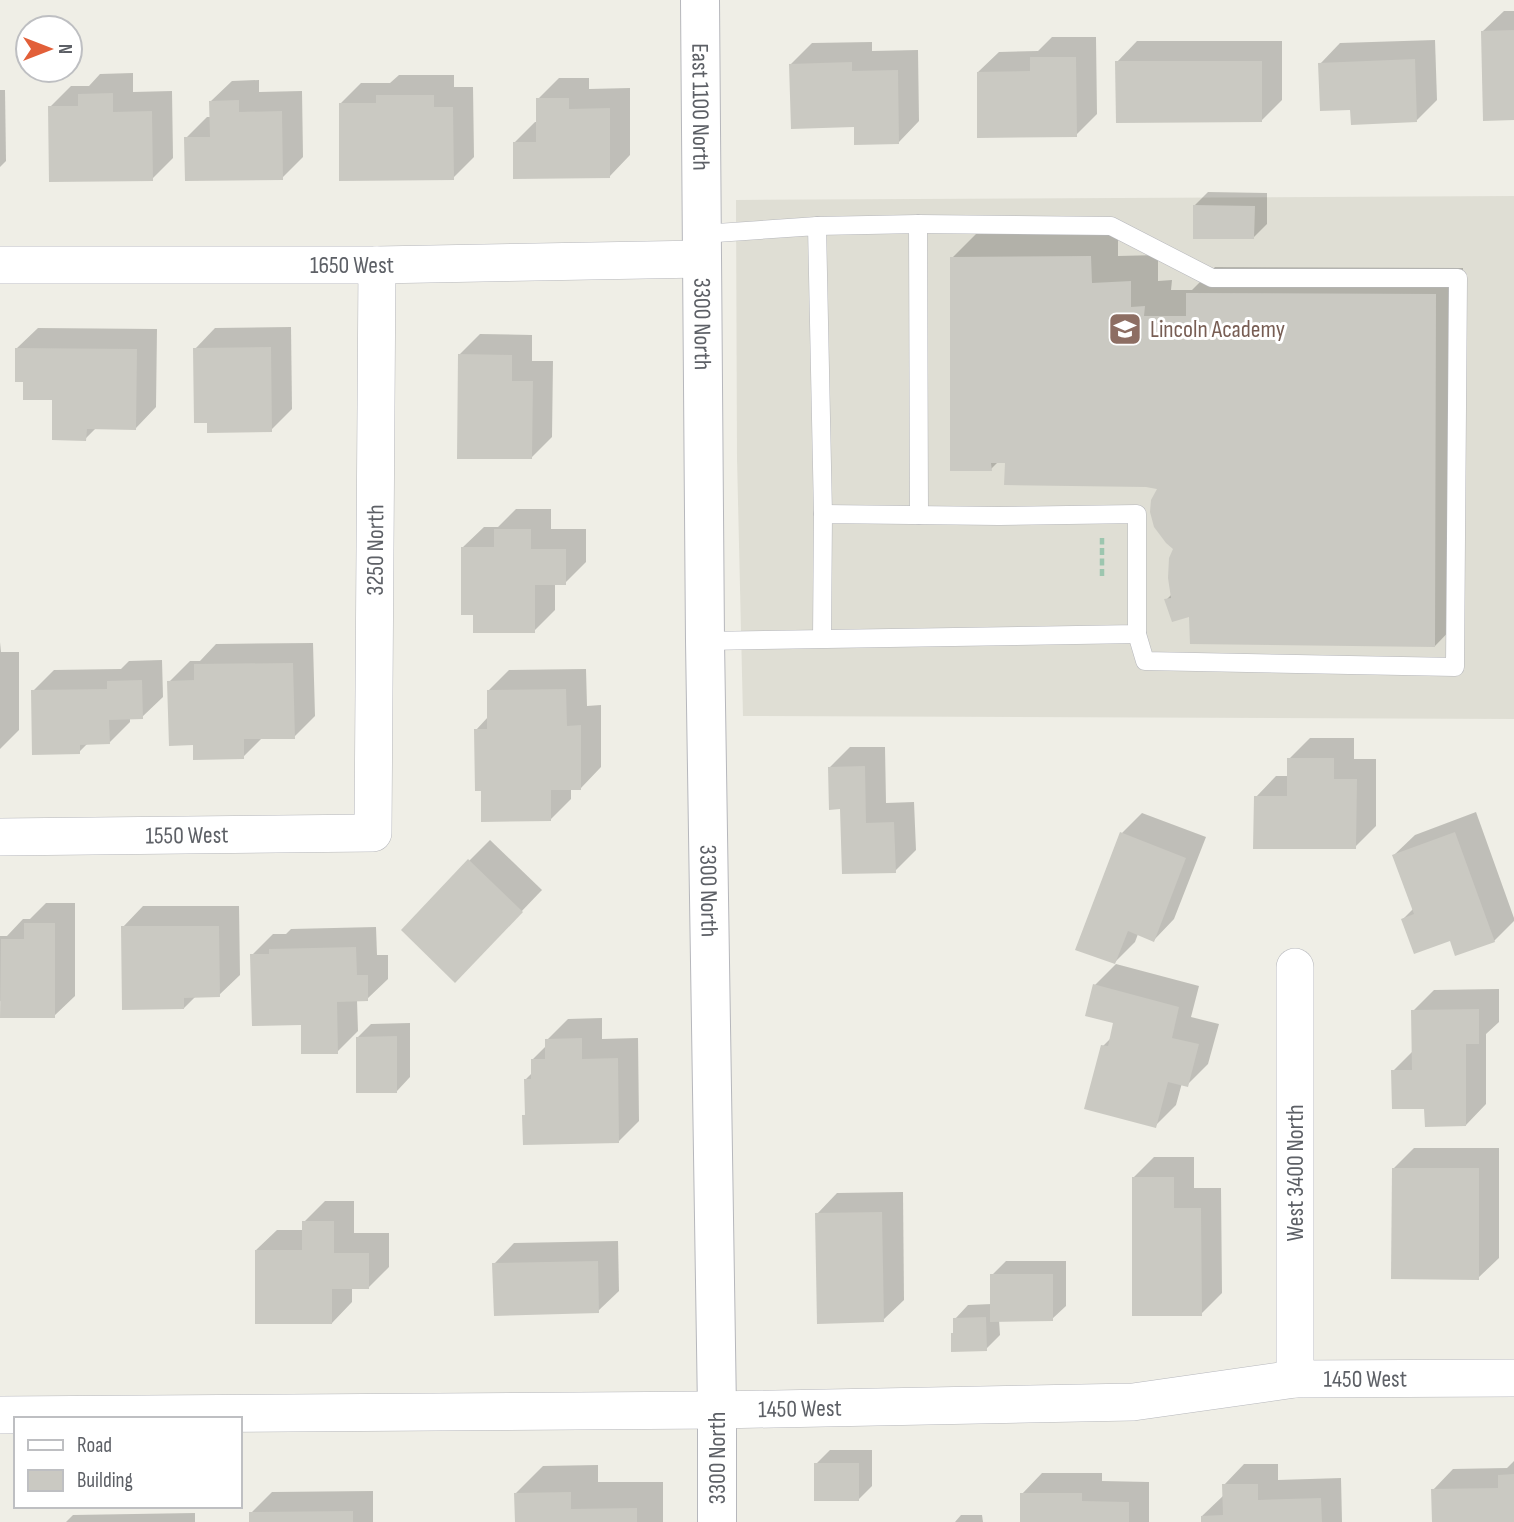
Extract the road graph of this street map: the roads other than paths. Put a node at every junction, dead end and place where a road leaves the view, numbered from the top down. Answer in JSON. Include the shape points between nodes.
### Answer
{"nodes":[{"id":1,"x":700,"y":0,"type":"edge"},
{"id":2,"x":918,"y":224,"type":"junction"},
{"id":3,"x":817,"y":226,"type":"junction"},
{"id":4,"x":702,"y":235,"type":"junction"},
{"id":5,"x":0,"y":265,"type":"edge"},
{"id":6,"x":377,"y":265,"type":"junction"},
{"id":7,"x":823,"y":514,"type":"junction"},
{"id":8,"x":919,"y":515,"type":"junction"},
{"id":9,"x":1137,"y":634,"type":"junction"},
{"id":10,"x":822,"y":639,"type":"junction"},
{"id":11,"x":705,"y":641,"type":"junction"},
{"id":12,"x":373,"y":833,"type":"joint"},
{"id":13,"x":0,"y":837,"type":"edge"},
{"id":14,"x":1295,"y":967,"type":"dead end"},
{"id":15,"x":1514,"y":1378,"type":"edge"},
{"id":16,"x":1295,"y":1379,"type":"junction"},
{"id":17,"x":717,"y":1410,"type":"junction"},
{"id":18,"x":0,"y":1415,"type":"edge"},
{"id":19,"x":717,"y":1522,"type":"edge"}],
"edges":[{"from":1,"to":4,"type":"street","name":"East 1100 North"},
{"from":2,"to":3,"type":"lane"},
{"from":2,"to":8,"type":"lane"},
{"from":2,"to":9,"type":"lane","via":[[1111,226],[1212,278],[1458,278],[1455,667],[1145,661]]},
{"from":3,"to":4,"type":"lane"},
{"from":3,"to":7,"type":"lane"},
{"from":4,"to":6,"type":"street","name":"1650 West"},
{"from":4,"to":11,"type":"street","name":"3300 North"},
{"from":5,"to":6,"type":"street","name":"1650 West"},
{"from":6,"to":12,"type":"street","name":"3250 North"},
{"from":7,"to":8,"type":"lane"},
{"from":7,"to":10,"type":"lane"},
{"from":8,"to":9,"type":"lane","via":[[1137,514]]},
{"from":9,"to":10,"type":"lane"},
{"from":10,"to":11,"type":"lane"},
{"from":11,"to":17,"type":"street","name":"3300 North"},
{"from":12,"to":13,"type":"street","name":"1550 West"},
{"from":14,"to":16,"type":"street","name":"West 3400 North"},
{"from":15,"to":16,"type":"street","name":"1450 West"},
{"from":16,"to":17,"type":"street","name":"1450 West","via":[[1133,1402]]},
{"from":17,"to":18,"type":"street","name":"1450 West"},
{"from":17,"to":19,"type":"street","name":"3300 North"}]}
